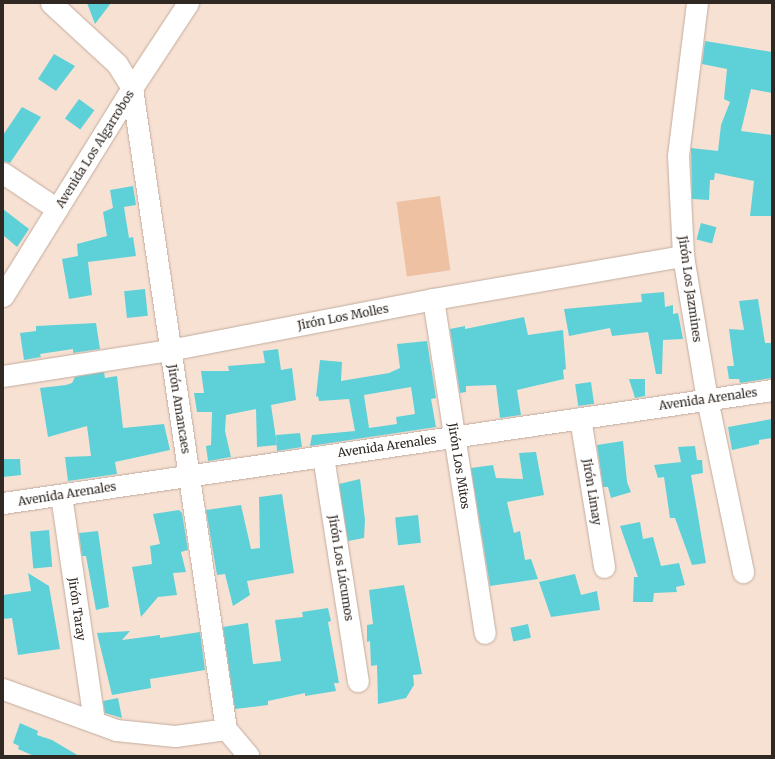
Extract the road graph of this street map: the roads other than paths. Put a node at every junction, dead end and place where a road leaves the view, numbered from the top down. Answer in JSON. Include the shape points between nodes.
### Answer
{"nodes":[{"id":1,"x":51,"y":3,"type":"edge"},
{"id":2,"x":188,"y":3,"type":"edge"},
{"id":3,"x":696,"y":3,"type":"edge"},
{"id":4,"x":132,"y":88,"type":"junction"},
{"id":5,"x":3,"y":174,"type":"edge"},
{"id":6,"x":57,"y":209,"type":"junction"},
{"id":7,"x":683,"y":256,"type":"junction"},
{"id":8,"x":3,"y":296,"type":"edge"},
{"id":9,"x":433,"y":299,"type":"junction"},
{"id":10,"x":169,"y":350,"type":"junction"},
{"id":11,"x":3,"y":376,"type":"edge"},
{"id":12,"x":772,"y":390,"type":"edge"},
{"id":13,"x":707,"y":399,"type":"junction"},
{"id":14,"x":580,"y":418,"type":"junction"},
{"id":15,"x":455,"y":436,"type":"junction"},
{"id":16,"x":323,"y":456,"type":"junction"},
{"id":17,"x":189,"y":475,"type":"junction"},
{"id":18,"x":61,"y":495,"type":"junction"},
{"id":19,"x":3,"y":504,"type":"edge"},
{"id":20,"x":604,"y":567,"type":"dead end"},
{"id":21,"x":743,"y":572,"type":"dead end"},
{"id":22,"x":485,"y":633,"type":"dead end"},
{"id":23,"x":358,"y":681,"type":"dead end"},
{"id":24,"x":3,"y":689,"type":"edge"},
{"id":25,"x":94,"y":722,"type":"junction"},
{"id":26,"x":226,"y":729,"type":"junction"},
{"id":27,"x":249,"y":756,"type":"edge"}],
"edges":[{"from":1,"to":4,"type":"street","via":[[117,64]]},
{"from":2,"to":4,"type":"street","name":"Avenida Los Algarrobos"},
{"from":3,"to":7,"type":"street","name":"Jirón Los Jazmines","via":[[678,156]]},
{"from":4,"to":6,"type":"street","name":"Avenida Los Algarrobos"},
{"from":4,"to":10,"type":"street","name":"Jirón Amancaes"},
{"from":5,"to":6,"type":"street"},
{"from":6,"to":8,"type":"street","name":"Avenida Los Algarrobos"},
{"from":7,"to":9,"type":"street","name":"Jirón Los Molles"},
{"from":7,"to":13,"type":"street","name":"Jirón Los Jazmines"},
{"from":9,"to":10,"type":"street","name":"Jirón Los Molles"},
{"from":9,"to":15,"type":"street","name":"Jirón Los Mitos"},
{"from":10,"to":11,"type":"street","name":"Jirón Los Molles"},
{"from":10,"to":17,"type":"street","name":"Jirón Amancaes"},
{"from":12,"to":13,"type":"street","name":"Avenida Arenales"},
{"from":13,"to":14,"type":"street","name":"Avenida Arenales"},
{"from":13,"to":21,"type":"street","name":"Jirón Los Jazmines"},
{"from":14,"to":15,"type":"street","name":"Avenida Arenales"},
{"from":14,"to":20,"type":"street","name":"Jirón Limay"},
{"from":15,"to":16,"type":"street","name":"Avenida Arenales"},
{"from":15,"to":22,"type":"street","name":"Jirón Los Mitos"},
{"from":16,"to":17,"type":"street","name":"Avenida Arenales"},
{"from":16,"to":23,"type":"street","name":"Jirón Los Lúcumos"},
{"from":17,"to":18,"type":"street","name":"Avenida Arenales"},
{"from":17,"to":26,"type":"street","name":"Jirón Amancaes"},
{"from":18,"to":19,"type":"street","name":"Avenida Arenales"},
{"from":18,"to":25,"type":"street","name":"Jirón Taray"},
{"from":24,"to":25,"type":"street"},
{"from":25,"to":26,"type":"street","via":[[116,730],[175,736]]},
{"from":26,"to":27,"type":"street"}]}
